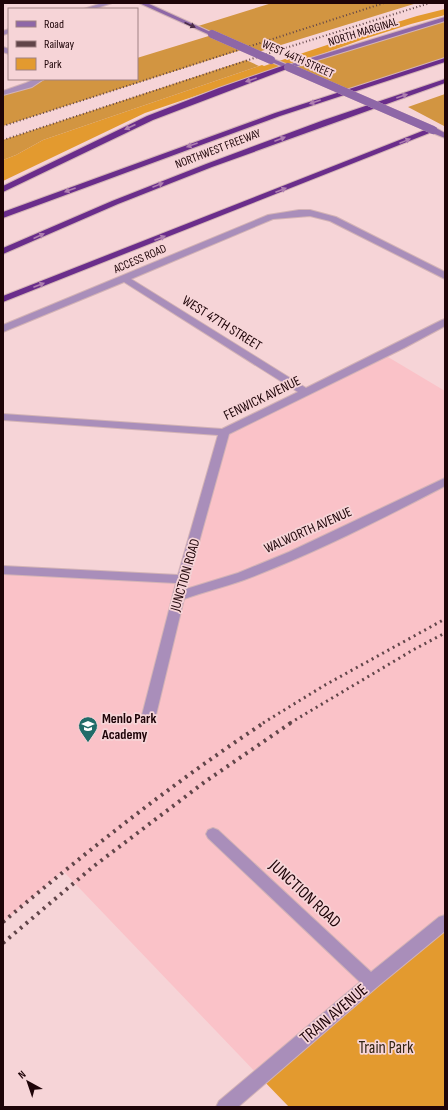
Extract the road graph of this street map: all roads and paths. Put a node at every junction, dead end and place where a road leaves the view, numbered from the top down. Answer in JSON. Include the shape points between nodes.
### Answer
{"nodes":[{"id":1,"x":108,"y":3,"type":"edge"},
{"id":2,"x":142,"y":3,"type":"edge"},
{"id":3,"x":91,"y":8,"type":"edge"},
{"id":4,"x":445,"y":19,"type":"edge"},
{"id":5,"x":445,"y":60,"type":"edge"},
{"id":6,"x":288,"y":67,"type":"junction"},
{"id":7,"x":38,"y":80,"type":"edge"},
{"id":8,"x":445,"y":81,"type":"edge"},
{"id":9,"x":3,"y":93,"type":"edge"},
{"id":10,"x":444,"y":126,"type":"dead end"},
{"id":11,"x":433,"y":130,"type":"junction"},
{"id":12,"x":445,"y":136,"type":"edge"},
{"id":13,"x":3,"y":189,"type":"edge"},
{"id":14,"x":3,"y":215,"type":"edge"},
{"id":15,"x":3,"y":252,"type":"edge"},
{"id":16,"x":445,"y":276,"type":"edge"},
{"id":17,"x":124,"y":278,"type":"junction"},
{"id":18,"x":3,"y":299,"type":"edge"},
{"id":19,"x":445,"y":322,"type":"edge"},
{"id":20,"x":3,"y":329,"type":"edge"},
{"id":21,"x":305,"y":392,"type":"junction"},
{"id":22,"x":3,"y":417,"type":"edge"},
{"id":23,"x":224,"y":432,"type":"junction"},
{"id":24,"x":445,"y":481,"type":"edge"},
{"id":25,"x":3,"y":570,"type":"edge"},
{"id":26,"x":183,"y":580,"type":"junction"},
{"id":27,"x":178,"y":596,"type":"junction"},
{"id":28,"x":148,"y":719,"type":"dead end"},
{"id":29,"x":213,"y":834,"type":"dead end"},
{"id":30,"x":445,"y":922,"type":"edge"},
{"id":31,"x":371,"y":982,"type":"junction"},
{"id":32,"x":225,"y":1107,"type":"edge"}],
"edges":[{"from":1,"to":3,"type":"street"},
{"from":2,"to":6,"type":"street","name":"WEST 44TH STREET","one_way":true,"bridge":true},
{"from":4,"to":6,"type":"street","name":"NORTH MARGINAL"},
{"from":5,"to":14,"type":"highway","name":"NORTHWEST FREEWAY","one_way":true,"via":[[355,88]]},
{"from":6,"to":11,"type":"street","name":"WEST 44TH STREET","bridge":true},
{"from":6,"to":13,"type":"highway","one_way":true,"via":[[150,118]]},
{"from":7,"to":9,"type":"street"},
{"from":15,"to":8,"type":"highway","name":"NORTHWEST FREEWAY","one_way":true,"via":[[205,166]]},
{"from":10,"to":11,"type":"street"},
{"from":11,"to":12,"type":"street","name":"WEST 44TH STREET"},
{"from":18,"to":11,"type":"highway","one_way":true},
{"from":16,"to":17,"type":"street","name":"ACCESS ROAD","via":[[333,219],[310,213],[271,217]]},
{"from":17,"to":20,"type":"street","name":"ACCESS ROAD"},
{"from":17,"to":21,"type":"street","name":"WEST 47TH STREET"},
{"from":19,"to":21,"type":"street","name":"FENWICK AVENUE"},
{"from":21,"to":23,"type":"street","name":"FENWICK AVENUE"},
{"from":22,"to":23,"type":"street","name":"FENWICK AVENUE"},
{"from":23,"to":26,"type":"street","name":"JUNCTION ROAD"},
{"from":24,"to":27,"type":"street","name":"WALWORTH AVENUE","via":[[241,576]]},
{"from":25,"to":26,"type":"street"},
{"from":26,"to":27,"type":"street","name":"JUNCTION ROAD"},
{"from":27,"to":28,"type":"street","name":"JUNCTION ROAD"},
{"from":29,"to":31,"type":"street","name":"JUNCTION ROAD"},
{"from":30,"to":31,"type":"street","name":"TRAIN AVENUE"},
{"from":31,"to":32,"type":"street","name":"TRAIN AVENUE"}]}
